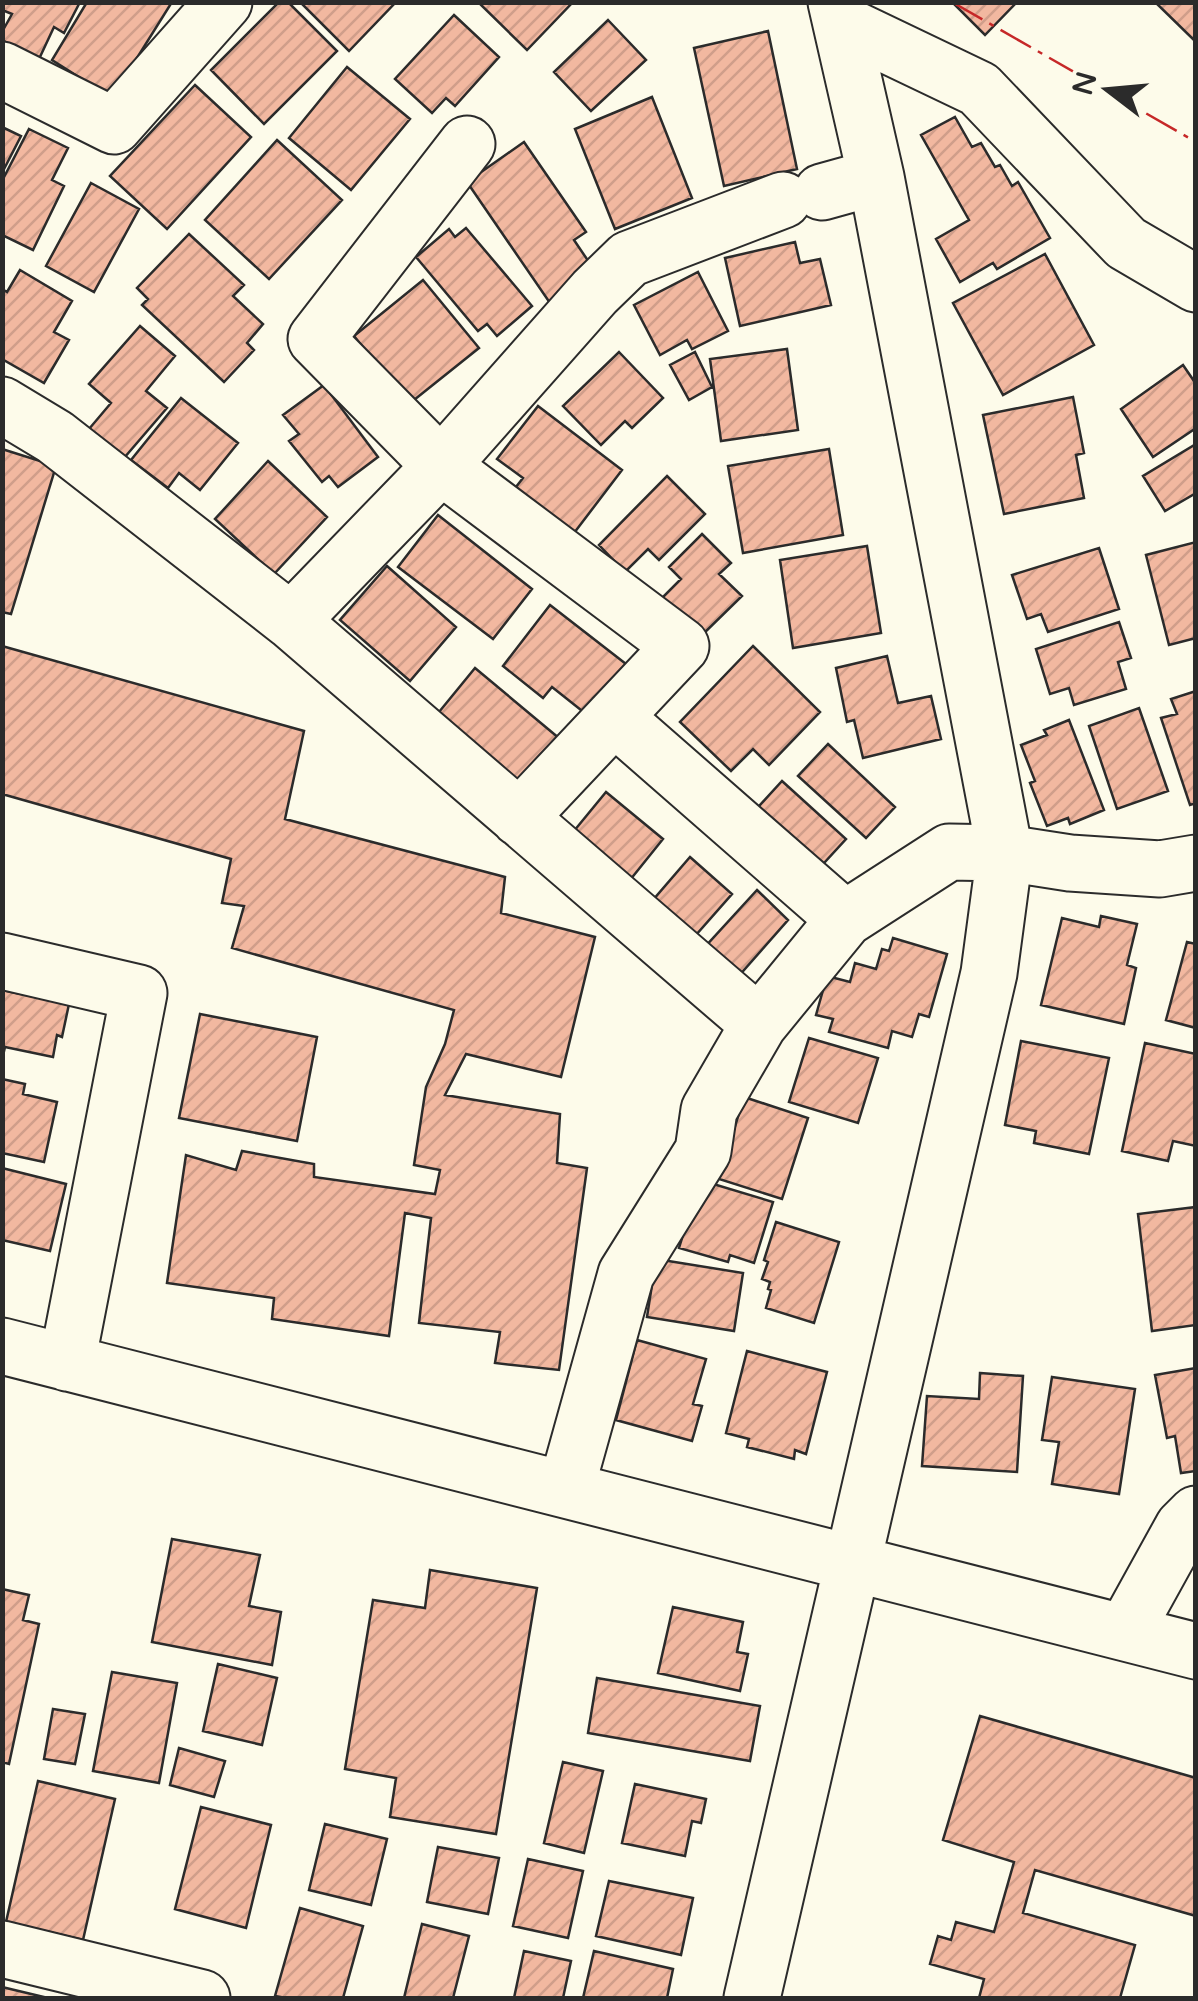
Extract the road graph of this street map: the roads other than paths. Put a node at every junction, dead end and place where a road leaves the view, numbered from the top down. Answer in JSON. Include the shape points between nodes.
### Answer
{"nodes":[{"id":1,"x":224,"y":2,"type":"edge"},
{"id":2,"x":840,"y":13,"type":"edge"},
{"id":3,"x":2,"y":70,"type":"edge"},
{"id":4,"x":466,"y":144,"type":"dead end"},
{"id":5,"x":876,"y":177,"type":"junction"},
{"id":6,"x":1196,"y":284,"type":"edge"},
{"id":7,"x":2,"y":405,"type":"edge"},
{"id":8,"x":442,"y":466,"type":"junction"},
{"id":9,"x":291,"y":620,"type":"junction"},
{"id":10,"x":614,"y":717,"type":"junction"},
{"id":11,"x":519,"y":818,"type":"junction"},
{"id":12,"x":1005,"y":853,"type":"junction"},
{"id":13,"x":1196,"y":864,"type":"edge"},
{"id":14,"x":845,"y":919,"type":"junction"},
{"id":15,"x":2,"y":961,"type":"edge"},
{"id":16,"x":758,"y":1024,"type":"junction"},
{"id":17,"x":2,"y":1346,"type":"edge"},
{"id":18,"x":67,"y":1363,"type":"junction"},
{"id":19,"x":566,"y":1489,"type":"junction"},
{"id":20,"x":1196,"y":1514,"type":"edge"},
{"id":21,"x":852,"y":1562,"type":"junction"},
{"id":22,"x":1125,"y":1632,"type":"junction"},
{"id":23,"x":1196,"y":1650,"type":"edge"},
{"id":24,"x":2,"y":1949,"type":"edge"},
{"id":25,"x":202,"y":1998,"type":"edge"},
{"id":26,"x":752,"y":1998,"type":"edge"}],
"edges":[{"from":1,"to":3,"type":"street","via":[[114,126]]},
{"from":2,"to":5,"type":"street"},
{"from":2,"to":6,"type":"street","via":[[979,89],[1126,243]]},
{"from":4,"to":8,"type":"street","via":[[316,339]]},
{"from":5,"to":8,"type":"street","via":[[629,259]]},
{"from":5,"to":12,"type":"street"},
{"from":7,"to":9,"type":"street","via":[[55,438]]},
{"from":8,"to":9,"type":"street"},
{"from":8,"to":10,"type":"street","via":[[681,646]]},
{"from":9,"to":11,"type":"street"},
{"from":10,"to":11,"type":"street"},
{"from":10,"to":14,"type":"street"},
{"from":11,"to":16,"type":"street"},
{"from":12,"to":13,"type":"street","via":[[1070,864]]},
{"from":12,"to":14,"type":"street","via":[[949,852]]},
{"from":12,"to":21,"type":"street","via":[[990,973]]},
{"from":14,"to":16,"type":"street"},
{"from":15,"to":18,"type":"street","via":[[140,993]]},
{"from":16,"to":19,"type":"street","via":[[709,1110],[702,1151],[626,1274]]},
{"from":17,"to":18,"type":"street"},
{"from":18,"to":19,"type":"street"},
{"from":19,"to":21,"type":"street"},
{"from":20,"to":22,"type":"street","via":[[1182,1527]]},
{"from":21,"to":22,"type":"street"},
{"from":21,"to":26,"type":"street"},
{"from":22,"to":23,"type":"street"},
{"from":24,"to":25,"type":"street"}]}
